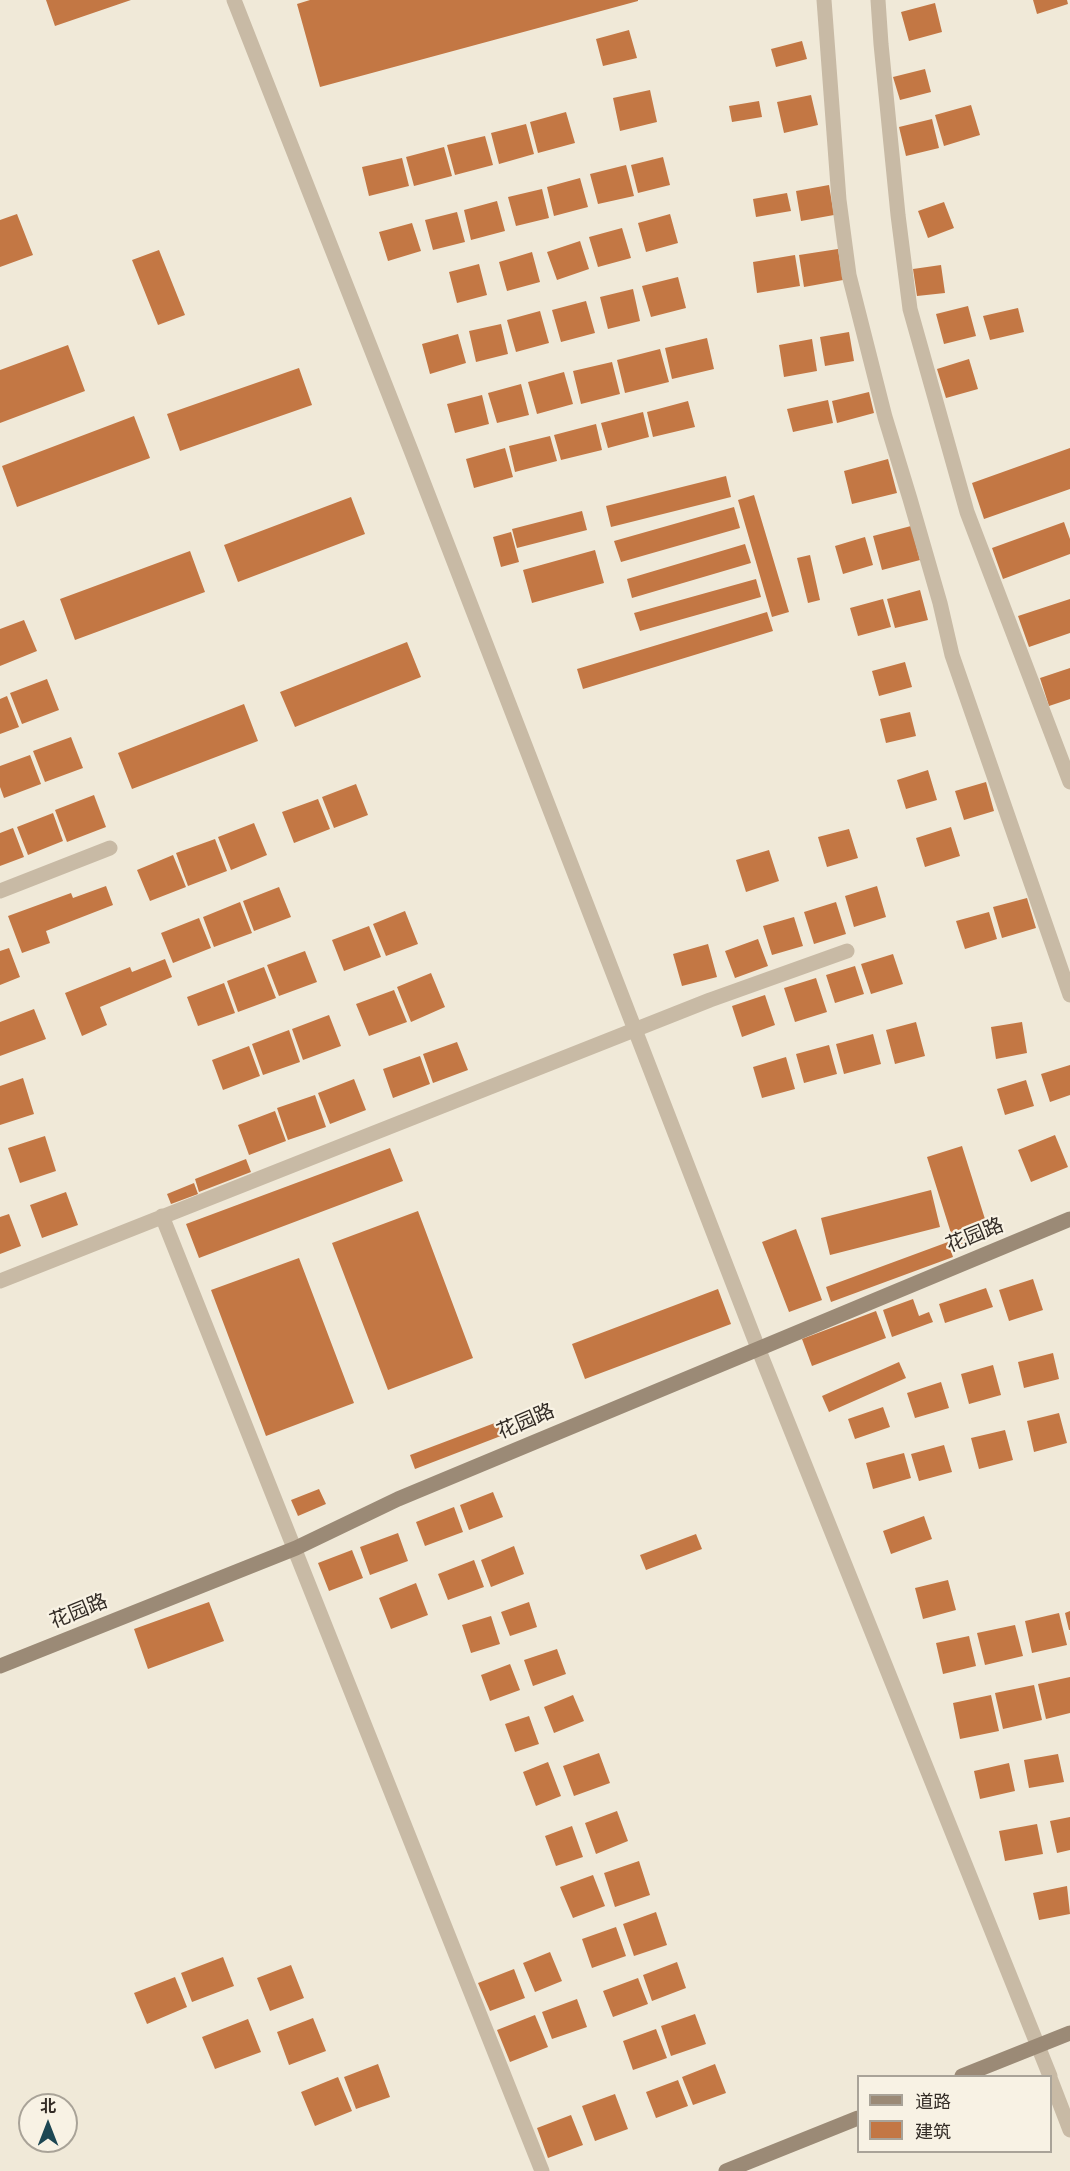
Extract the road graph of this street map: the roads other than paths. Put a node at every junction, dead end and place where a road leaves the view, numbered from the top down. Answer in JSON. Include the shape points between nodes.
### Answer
{"nodes":[{"id":1,"x":234,"y":0,"type":"edge"},
{"id":2,"x":824,"y":0,"type":"edge"},
{"id":3,"x":878,"y":0,"type":"edge"},
{"id":4,"x":1070,"y":782,"type":"edge"},
{"id":5,"x":110,"y":848,"type":"dead end"},
{"id":6,"x":0,"y":891,"type":"edge"},
{"id":7,"x":847,"y":951,"type":"dead end"},
{"id":8,"x":1070,"y":995,"type":"edge"},
{"id":9,"x":635,"y":1029,"type":"junction"},
{"id":10,"x":162,"y":1216,"type":"junction"},
{"id":11,"x":1070,"y":1219,"type":"edge"},
{"id":12,"x":0,"y":1281,"type":"edge"},
{"id":13,"x":758,"y":1348,"type":"junction"},
{"id":14,"x":296,"y":1548,"type":"junction"},
{"id":15,"x":0,"y":1666,"type":"edge"},
{"id":16,"x":1070,"y":2033,"type":"edge"},
{"id":17,"x":1039,"y":2046,"type":"junction"},
{"id":18,"x":965,"y":2075,"type":"edge"},
{"id":19,"x":1049,"y":2075,"type":"edge"},
{"id":20,"x":1052,"y":2082,"type":"edge"},
{"id":21,"x":857,"y":2118,"type":"edge"},
{"id":22,"x":1070,"y":2130,"type":"edge"},
{"id":23,"x":542,"y":2171,"type":"edge"},
{"id":24,"x":726,"y":2171,"type":"edge"}],
"edges":[{"from":1,"to":9,"type":"street"},
{"from":2,"to":8,"type":"street","via":[[839,200],[849,275],[952,655]]},
{"from":3,"to":4,"type":"street","via":[[910,309],[967,512]]},
{"from":5,"to":6,"type":"street"},
{"from":7,"to":9,"type":"street"},
{"from":9,"to":10,"type":"street"},
{"from":9,"to":13,"type":"street"},
{"from":10,"to":12,"type":"street"},
{"from":10,"to":14,"type":"street"},
{"from":11,"to":13,"type":"street","name":"花园路"},
{"from":13,"to":14,"type":"street","name":"花园路","via":[[398,1499]]},
{"from":13,"to":17,"type":"street"},
{"from":14,"to":15,"type":"street","name":"花园路"},
{"from":14,"to":23,"type":"street"},
{"from":16,"to":17,"type":"street"},
{"from":17,"to":18,"type":"street"},
{"from":17,"to":19,"type":"street"},
{"from":20,"to":22,"type":"street"},
{"from":21,"to":24,"type":"street"}]}
